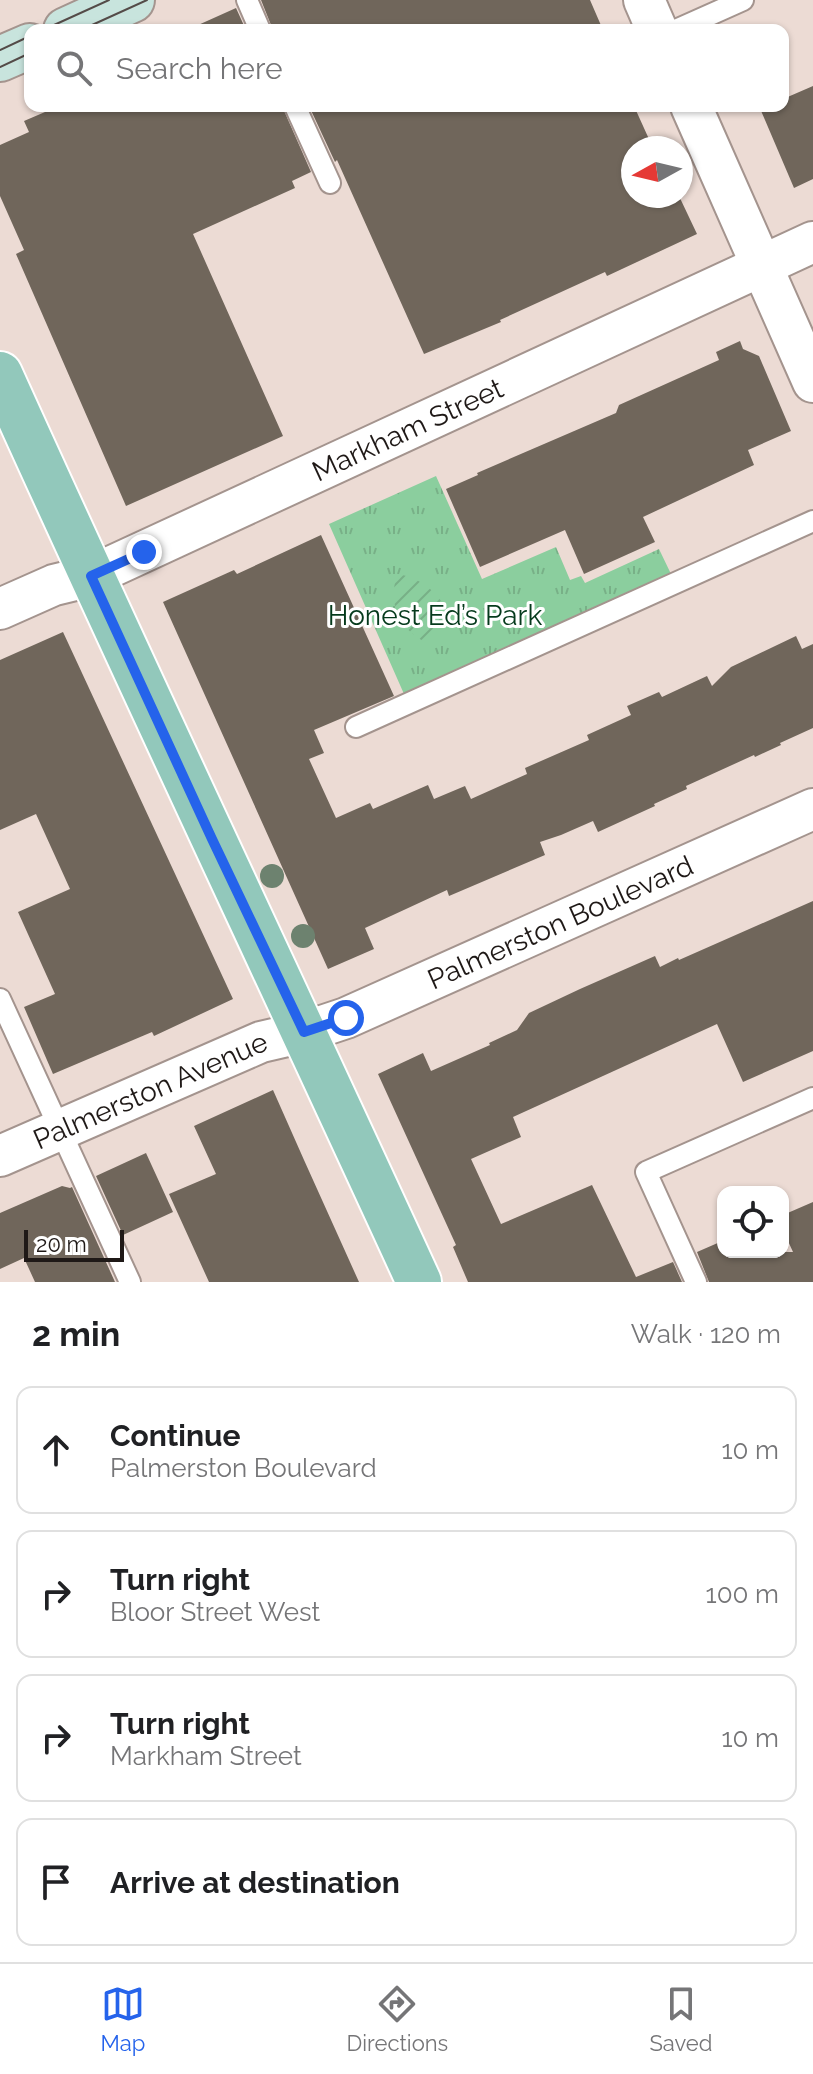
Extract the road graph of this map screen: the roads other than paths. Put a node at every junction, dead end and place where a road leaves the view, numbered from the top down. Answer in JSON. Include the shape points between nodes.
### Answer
{"nodes":[{"id":1,"x":132,"y":0,"type":"edge"},
{"id":2,"x":247,"y":0,"type":"edge"},
{"id":3,"x":644,"y":0,"type":"edge"},
{"id":4,"x":743,"y":0,"type":"edge"},
{"id":5,"x":79,"y":24,"type":"edge"},
{"id":6,"x":257,"y":24,"type":"edge"},
{"id":7,"x":654,"y":24,"type":"edge"},
{"id":8,"x":689,"y":24,"type":"edge"},
{"id":9,"x":24,"y":49,"type":"edge"},
{"id":10,"x":0,"y":59,"type":"edge"},
{"id":11,"x":298,"y":112,"type":"edge"},
{"id":12,"x":694,"y":112,"type":"edge"},
{"id":13,"x":330,"y":183,"type":"dead end"},
{"id":14,"x":813,"y":242,"type":"edge"},
{"id":15,"x":761,"y":265,"type":"junction"},
{"id":16,"x":0,"y":374,"type":"edge"},
{"id":17,"x":813,"y":382,"type":"edge"},
{"id":18,"x":813,"y":521,"type":"edge"},
{"id":19,"x":91,"y":576,"type":"junction"},
{"id":20,"x":0,"y":609,"type":"edge"},
{"id":21,"x":356,"y":727,"type":"dead end"},
{"id":22,"x":813,"y":809,"type":"edge"},
{"id":23,"x":0,"y":999,"type":"edge"},
{"id":24,"x":304,"y":1032,"type":"junction"},
{"id":25,"x":813,"y":1098,"type":"edge"},
{"id":26,"x":60,"y":1130,"type":"junction"},
{"id":27,"x":0,"y":1156,"type":"edge"},
{"id":28,"x":130,"y":1282,"type":"edge"},
{"id":29,"x":419,"y":1282,"type":"edge"},
{"id":30,"x":696,"y":1282,"type":"edge"}],
"edges":[{"from":1,"to":5,"type":"main road"},
{"from":2,"to":6,"type":"lane"},
{"from":3,"to":7,"type":"street"},
{"from":4,"to":8,"type":"lane"},
{"from":9,"to":10,"type":"main road"},
{"from":11,"to":13,"type":"lane"},
{"from":12,"to":15,"type":"street"},
{"from":14,"to":15,"type":"street","name":"Markham Street"},
{"from":15,"to":17,"type":"street"},
{"from":15,"to":19,"type":"street","name":"Markham Street"},
{"from":16,"to":19,"type":"main road"},
{"from":18,"to":21,"type":"lane"},
{"from":19,"to":20,"type":"street","name":"Markham Street","via":[[54,585]]},
{"from":19,"to":24,"type":"main road"},
{"from":22,"to":24,"type":"street","name":"Palmerston Boulevard","via":[[346,1018]]},
{"from":23,"to":26,"type":"lane"},
{"from":24,"to":26,"type":"street","name":"Palmerston Avenue","via":[[261,1042]]},
{"from":24,"to":29,"type":"main road"},
{"from":25,"to":30,"type":"lane","via":[[646,1172]]},
{"from":26,"to":27,"type":"street","name":"Palmerston Avenue"},
{"from":26,"to":28,"type":"lane"}]}
